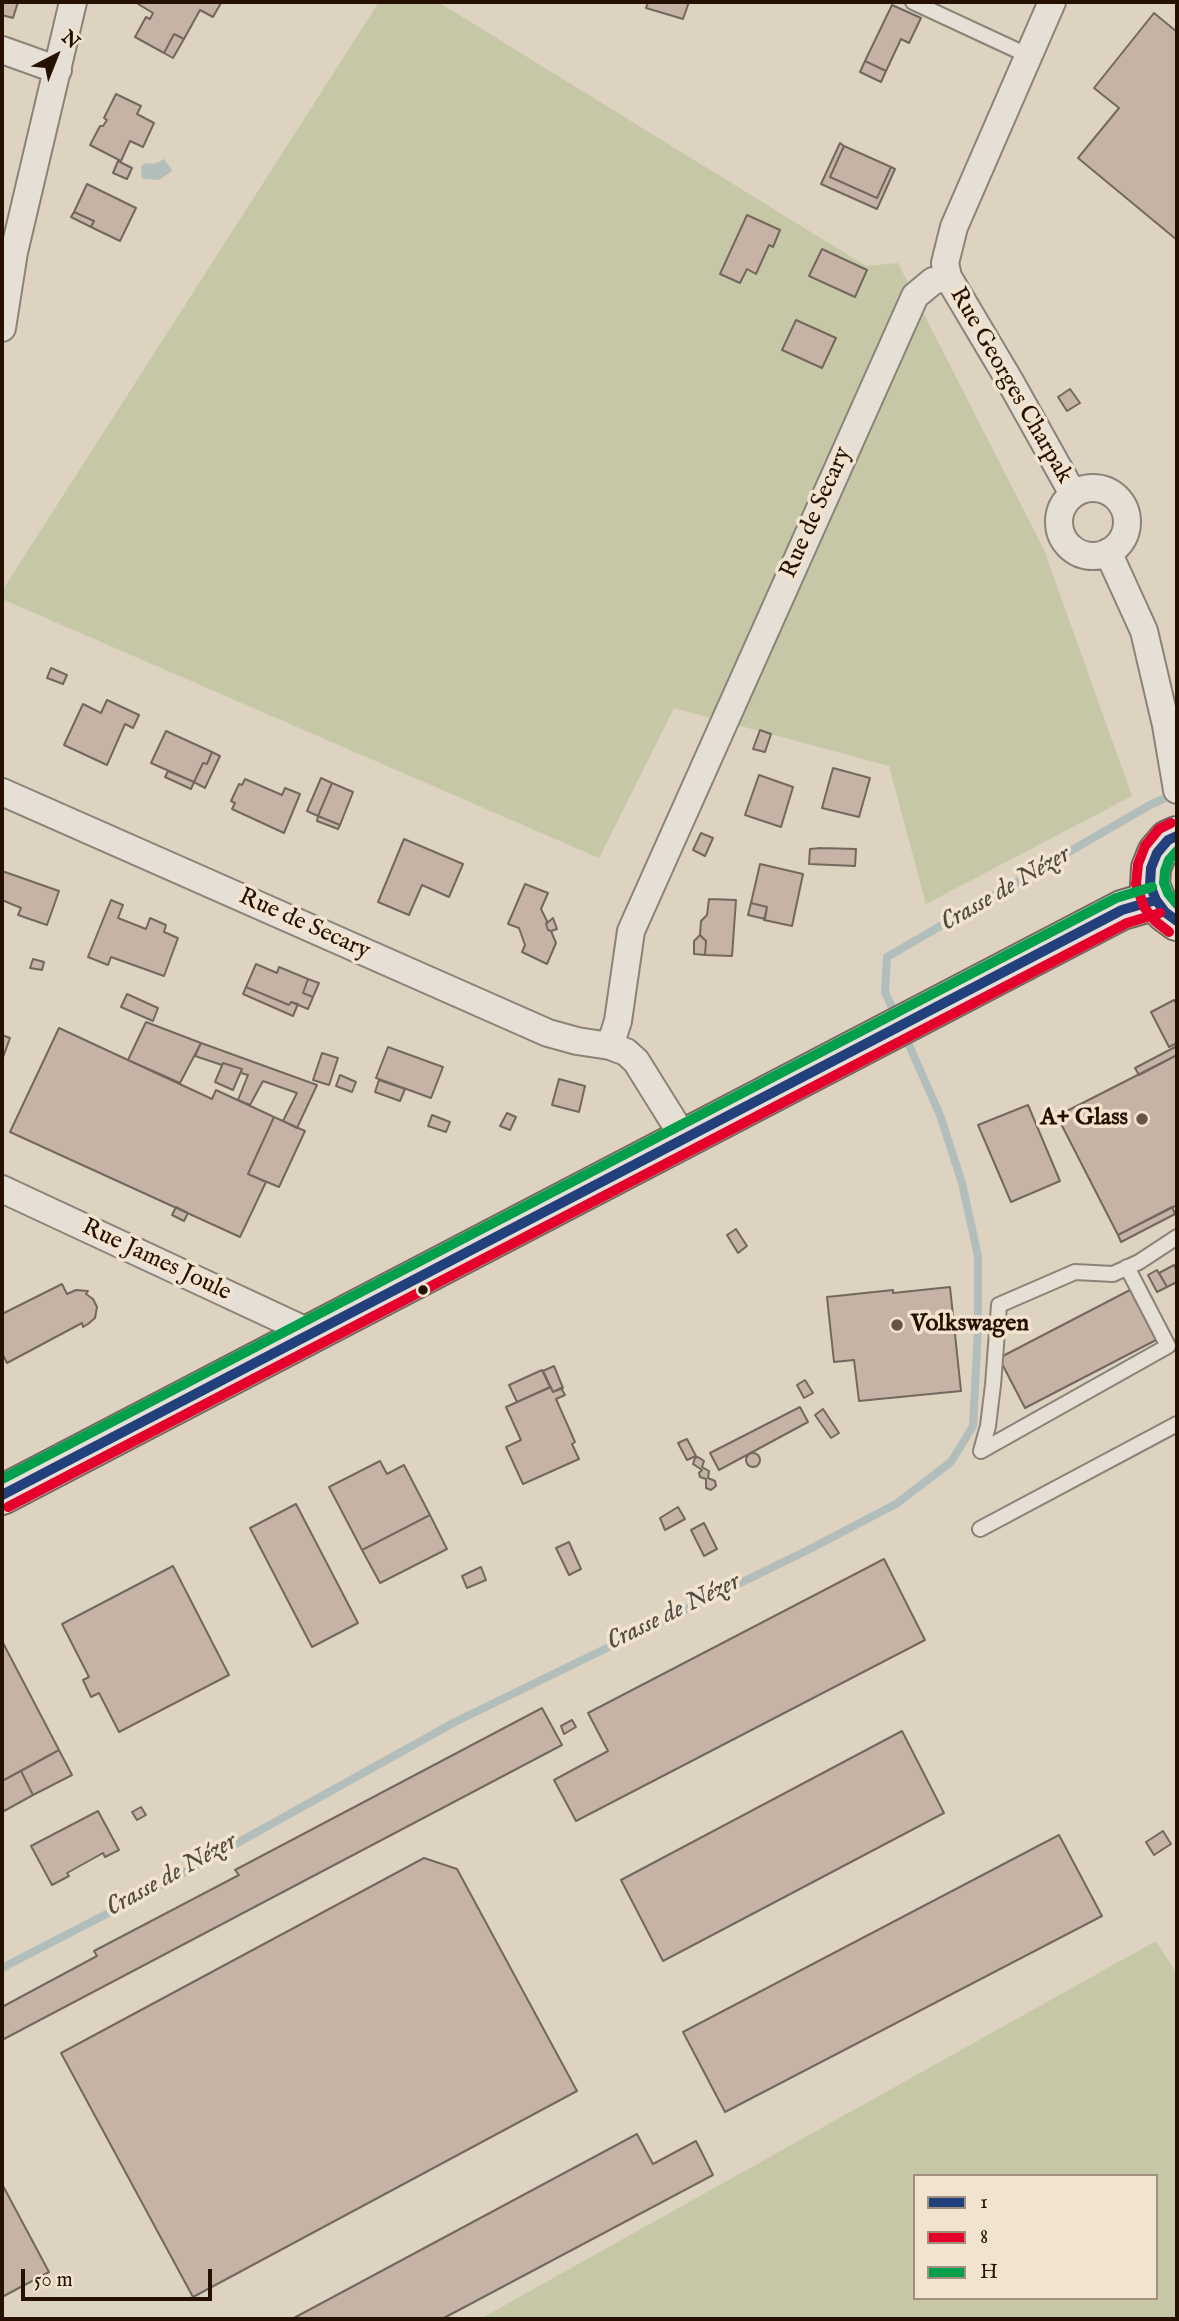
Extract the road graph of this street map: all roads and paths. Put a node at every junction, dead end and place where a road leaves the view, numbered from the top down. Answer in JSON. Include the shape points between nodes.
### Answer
{"nodes":[{"id":1,"x":73,"y":2,"type":"edge"},
{"id":2,"x":913,"y":2,"type":"edge"},
{"id":3,"x":1052,"y":2,"type":"edge"},
{"id":4,"x":2,"y":50,"type":"edge"},
{"id":5,"x":1027,"y":55,"type":"junction"},
{"id":6,"x":58,"y":70,"type":"junction"},
{"id":7,"x":948,"y":277,"type":"junction"},
{"id":8,"x":2,"y":328,"type":"edge"},
{"id":9,"x":1073,"y":494,"type":"junction"},
{"id":10,"x":1108,"y":552,"type":"junction"},
{"id":11,"x":1176,"y":784,"type":"edge"},
{"id":12,"x":2,"y":792,"type":"edge"},
{"id":13,"x":1177,"y":836,"type":"edge"},
{"id":14,"x":1166,"y":911,"type":"edge"},
{"id":15,"x":610,"y":1046,"type":"junction"},
{"id":16,"x":684,"y":1138,"type":"junction"},
{"id":17,"x":2,"y":1189,"type":"edge"},
{"id":18,"x":1177,"y":1237,"type":"edge"},
{"id":19,"x":1127,"y":1267,"type":"junction"},
{"id":20,"x":311,"y":1333,"type":"junction"},
{"id":21,"x":1177,"y":1424,"type":"edge"},
{"id":22,"x":2,"y":1495,"type":"edge"},
{"id":23,"x":980,"y":1529,"type":"dead end"}],
"edges":[{"from":1,"to":6,"type":"street"},
{"from":2,"to":5,"type":"lane"},
{"from":3,"to":5,"type":"street"},
{"from":4,"to":6,"type":"street"},
{"from":5,"to":7,"type":"street","via":[[954,227],[945,263]]},
{"from":6,"to":8,"type":"street","via":[[14,252]]},
{"from":7,"to":9,"type":"street","name":"Rue Georges Charpak"},
{"from":7,"to":15,"type":"street","name":"Rue de Secary","via":[[933,281],[915,296],[631,930]]},
{"from":9,"to":10,"type":"street","name":"Rue Georges Charpak","via":[[1060,512],[1061,535],[1076,552],[1098,556]]},
{"from":9,"to":10,"type":"street","name":"Rue Georges Charpak","via":[[1092,488],[1119,500],[1126,529]]},
{"from":10,"to":11,"type":"street","via":[[1144,631]]},
{"from":12,"to":15,"type":"street","name":"Rue de Secary","via":[[548,1033]]},
{"from":13,"to":14,"type":"street","via":[[1157,853],[1151,868],[1150,885]]},
{"from":14,"to":16,"type":"street","via":[[1122,909]]},
{"from":15,"to":16,"type":"street","name":"Rue de Secary","via":[[636,1061]]},
{"from":16,"to":20,"type":"street"},
{"from":17,"to":20,"type":"street","name":"Rue James Joule"},
{"from":18,"to":19,"type":"lane"},
{"from":19,"to":19,"type":"lane","via":[[1168,1346],[981,1451],[988,1426],[999,1305],[1075,1272],[1113,1274]]},
{"from":20,"to":22,"type":"street"},
{"from":21,"to":23,"type":"lane"}]}
